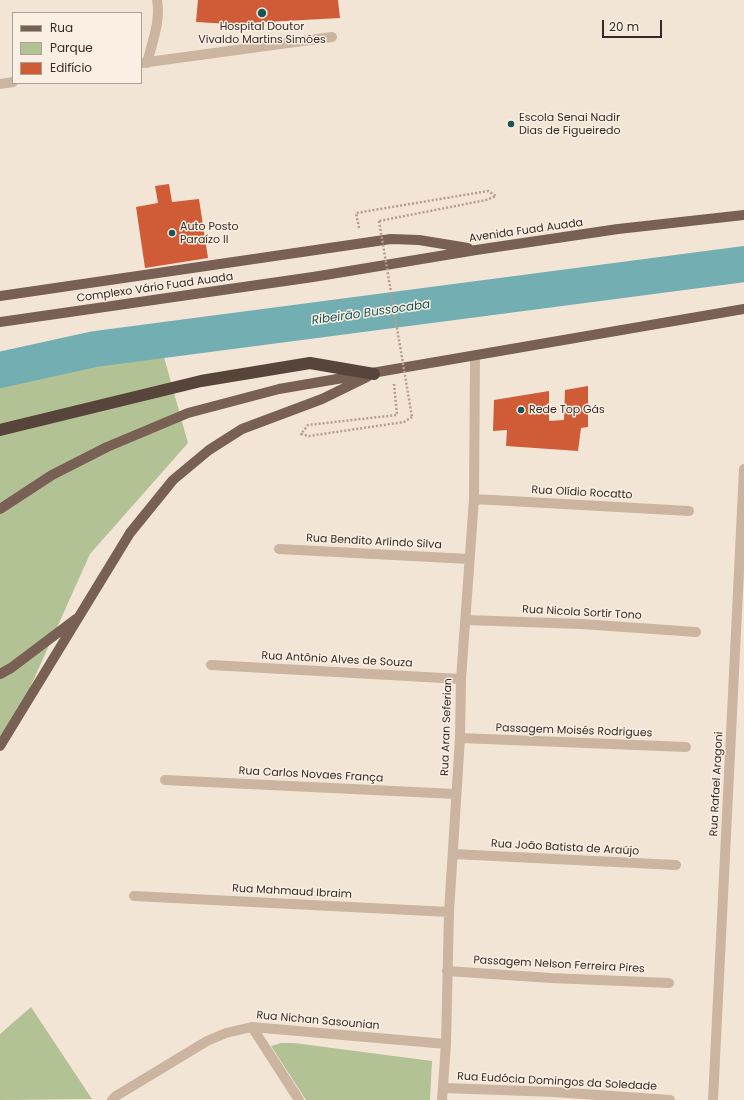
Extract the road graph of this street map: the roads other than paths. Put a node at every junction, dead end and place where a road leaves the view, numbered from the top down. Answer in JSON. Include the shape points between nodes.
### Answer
{"nodes":[{"id":1,"x":157,"y":0,"type":"edge"},
{"id":2,"x":332,"y":37,"type":"dead end"},
{"id":3,"x":144,"y":63,"type":"edge"},
{"id":4,"x":12,"y":82,"type":"edge"},
{"id":5,"x":0,"y":84,"type":"edge"},
{"id":6,"x":744,"y":215,"type":"edge"},
{"id":7,"x":476,"y":250,"type":"junction"},
{"id":8,"x":313,"y":277,"type":"joint"},
{"id":9,"x":0,"y":296,"type":"edge"},
{"id":10,"x":744,"y":310,"type":"edge"},
{"id":11,"x":0,"y":322,"type":"edge"},
{"id":12,"x":475,"y":356,"type":"junction"},
{"id":13,"x":374,"y":374,"type":"junction"},
{"id":14,"x":0,"y":430,"type":"edge"},
{"id":15,"x":744,"y":469,"type":"edge"},
{"id":16,"x":474,"y":499,"type":"junction"},
{"id":17,"x":0,"y":509,"type":"edge"},
{"id":18,"x":689,"y":511,"type":"dead end"},
{"id":19,"x":279,"y":549,"type":"dead end"},
{"id":20,"x":469,"y":559,"type":"junction"},
{"id":21,"x":81,"y":615,"type":"junction"},
{"id":22,"x":466,"y":620,"type":"junction"},
{"id":23,"x":696,"y":632,"type":"dead end"},
{"id":24,"x":212,"y":665,"type":"dead end"},
{"id":25,"x":0,"y":674,"type":"edge"},
{"id":26,"x":461,"y":679,"type":"junction"},
{"id":27,"x":460,"y":738,"type":"junction"},
{"id":28,"x":0,"y":746,"type":"edge"},
{"id":29,"x":686,"y":747,"type":"dead end"},
{"id":30,"x":165,"y":780,"type":"dead end"},
{"id":31,"x":456,"y":794,"type":"junction"},
{"id":32,"x":453,"y":854,"type":"junction"},
{"id":33,"x":676,"y":865,"type":"dead end"},
{"id":34,"x":134,"y":896,"type":"dead end"},
{"id":35,"x":449,"y":912,"type":"junction"},
{"id":36,"x":447,"y":971,"type":"junction"},
{"id":37,"x":669,"y":983,"type":"dead end"},
{"id":38,"x":252,"y":1027,"type":"junction"},
{"id":39,"x":446,"y":1044,"type":"junction"},
{"id":40,"x":444,"y":1088,"type":"junction"},
{"id":41,"x":112,"y":1100,"type":"edge"},
{"id":42,"x":299,"y":1100,"type":"edge"},
{"id":43,"x":442,"y":1100,"type":"edge"},
{"id":44,"x":670,"y":1100,"type":"edge"},
{"id":45,"x":713,"y":1100,"type":"edge"}],
"edges":[{"from":1,"to":3,"type":"street","via":[[155,29]]},
{"from":2,"to":3,"type":"street"},
{"from":4,"to":5,"type":"street"},
{"from":6,"to":7,"type":"main road","name":"Avenida Fuad Auada","via":[[618,229]]},
{"from":7,"to":8,"type":"main road","name":"Avenida Fuad Auada"},
{"from":7,"to":9,"type":"main road","via":[[419,240],[391,239]]},
{"from":8,"to":11,"type":"main road","name":"Complexo Vário Fuad Auada"},
{"from":10,"to":12,"type":"main road"},
{"from":12,"to":13,"type":"main road"},
{"from":12,"to":16,"type":"street","name":"Rua Aran Seferian"},
{"from":13,"to":14,"type":"highway","via":[[310,363],[201,381]]},
{"from":13,"to":17,"type":"main road","via":[[279,389],[188,413],[107,446],[52,475]]},
{"from":13,"to":21,"type":"main road","via":[[322,399],[242,429],[209,450],[172,480],[130,533]]},
{"from":15,"to":45,"type":"street","name":"Rua Rafael Aragoni"},
{"from":16,"to":18,"type":"street","name":"Rua Olídio Rocatto"},
{"from":16,"to":20,"type":"street","name":"Rua Aran Seferian"},
{"from":19,"to":20,"type":"street","name":"Rua Bendito Arlindo Silva"},
{"from":20,"to":22,"type":"street","name":"Rua Aran Seferian"},
{"from":21,"to":25,"type":"main road","via":[[12,668]]},
{"from":21,"to":28,"type":"main road"},
{"from":22,"to":23,"type":"street","name":"Rua Nicola Sortir Tono"},
{"from":22,"to":26,"type":"street","name":"Rua Aran Seferian"},
{"from":24,"to":26,"type":"street","name":"Rua Antônio Alves de Souza"},
{"from":26,"to":27,"type":"street","name":"Rua Aran Seferian"},
{"from":27,"to":29,"type":"street","name":"Passagem Moisés Rodrigues"},
{"from":27,"to":31,"type":"street","name":"Rua Aran Seferian"},
{"from":30,"to":31,"type":"street","name":"Rua Carlos Novaes França"},
{"from":31,"to":32,"type":"street","name":"Rua Aran Seferian"},
{"from":32,"to":33,"type":"street","name":"Rua João Batista de Araújo"},
{"from":32,"to":35,"type":"street","name":"Rua Aran Seferian"},
{"from":34,"to":35,"type":"street","name":"Rua Mahmaud Ibraim"},
{"from":35,"to":36,"type":"street","name":"Rua Aran Seferian"},
{"from":36,"to":37,"type":"street","name":"Passagem Nelson Ferreira Pires"},
{"from":36,"to":39,"type":"street","name":"Rua Aran Seferian"},
{"from":38,"to":39,"type":"street","name":"Rua Nichan Sasounian"},
{"from":38,"to":41,"type":"street","name":"Rua Nichan Sasounian","via":[[207,1041]]},
{"from":38,"to":42,"type":"street"},
{"from":39,"to":40,"type":"street","name":"Rua Aran Seferian"},
{"from":40,"to":43,"type":"street","name":"Rua Aran Seferian"},
{"from":40,"to":44,"type":"street","name":"Rua Eudócia Domingos da Soledade"}]}
